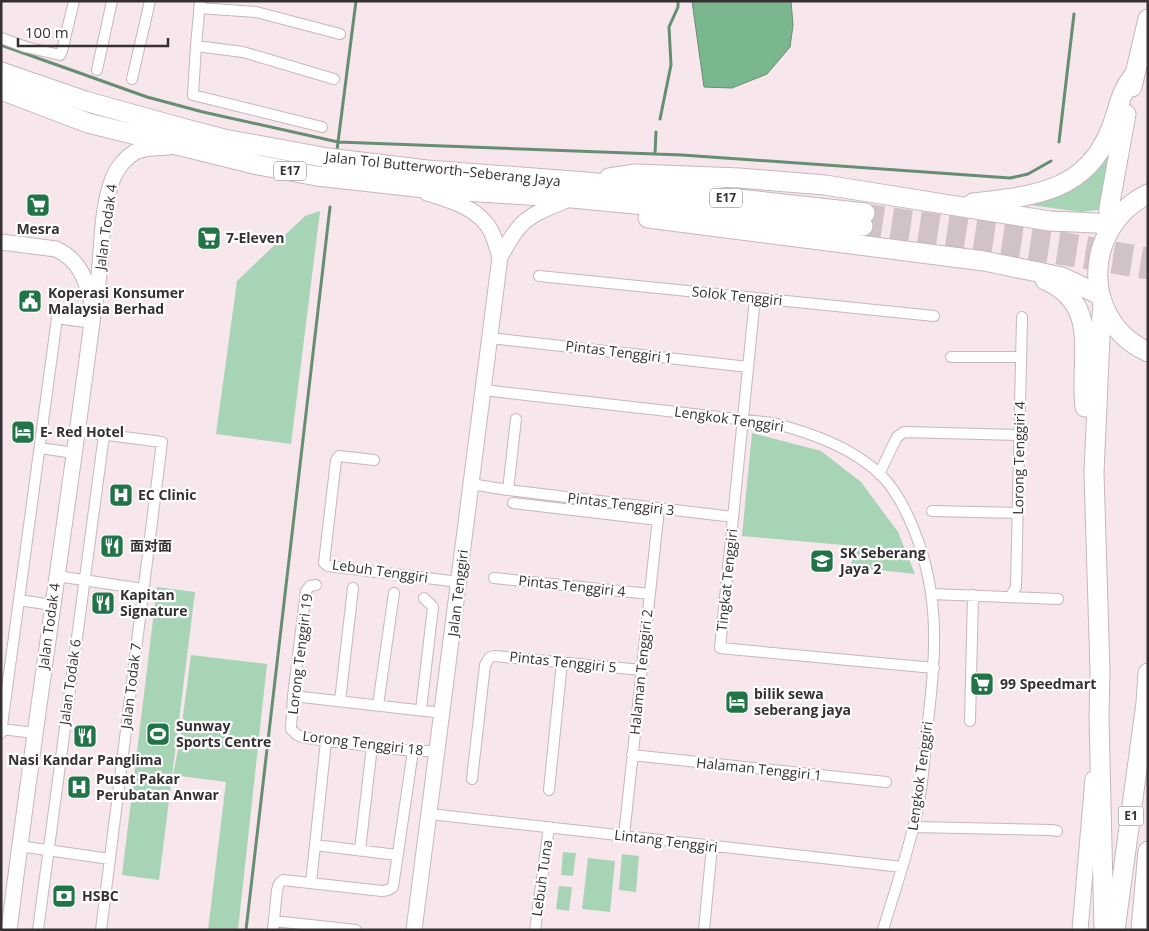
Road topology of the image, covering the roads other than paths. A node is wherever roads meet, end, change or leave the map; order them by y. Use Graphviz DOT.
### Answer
graph roads {
  1 [pos="74,1"];
  2 [pos="112,1"];
  3 [pos="150,1"];
  4 [pos="200,4"];
  5 [pos="1148,19"];
  6 [pos="340,34"];
  7 [pos="1,38"];
  8 [pos="196,46"];
  9 [pos="97,70"];
  10 [pos="1,72"];
  11 [pos="1134,75"];
  12 [pos="132,80"];
  13 [pos="334,80"];
  14 [pos="1,90"];
  15 [pos="322,127"];
  16 [pos="177,146"];
  17 [pos="400,185"];
  18 [pos="582,193"];
  19 [pos="1148,194"];
  20 [pos="951,206"];
  21 [pos="864,220"];
  22 [pos="1112,224"];
  23 [pos="1,242"];
  24 [pos="500,257"];
  25 [pos="1020,270"];
  26 [pos="539,276"];
  27 [pos="755,298"];
  28 [pos="1102,300"];
  29 [pos="94,307"];
  30 [pos="934,316"];
  31 [pos="1022,317"];
  32 [pos="92,323"];
  33 [pos="490,338"];
  34 [pos="1148,352"];
  35 [pos="951,357"];
  36 [pos="1021,357"];
  37 [pos="748,367"];
  38 [pos="483,390"];
  39 [pos="516,419"];
  40 [pos="743,419"];
  41 [pos="77,431"];
  42 [pos="1096,434"];
  43 [pos="104,435"];
  44 [pos="1019,435"];
  45 [pos="40,448"];
  46 [pos="74,453"];
  47 [pos="374,460"];
  48 [pos="880,474"];
  49 [pos="471,484"];
  50 [pos="508,490"];
  51 [pos="513,503"];
  52 [pos="659,509"];
  53 [pos="932,511"];
  54 [pos="1018,513"];
  55 [pos="733,517"];
  56 [pos="658,520"];
  57 [pos="56,576"];
  58 [pos="494,578"];
  59 [pos="85,580"];
  60 [pos="459,582"];
  61 [pos="316,585"];
  62 [pos="353,588"];
  63 [pos="144,589"];
  64 [pos="394,593"];
  65 [pos="650,594"];
  66 [pos="932,594"];
  67 [pos="973,595"];
  68 [pos="1010,597"];
  69 [pos="424,598"];
  70 [pos="1058,598"];
  71 [pos="19,600"];
  72 [pos="52,605"];
  73 [pos="562,662"];
  74 [pos="934,668"];
  75 [pos="642,670"];
  76 [pos="1148,673"];
  77 [pos="293,696"];
  78 [pos="340,701"];
  79 [pos="378,705"];
  80 [pos="421,710"];
  81 [pos="443,712"];
  82 [pos="1099,718"];
  83 [pos="970,720"];
  84 [pos="292,729"];
  85 [pos="2,731"];
  86 [pos="34,733"];
  87 [pos="326,741"];
  88 [pos="372,746"];
  89 [pos="413,751"];
  90 [pos="438,751"];
  91 [pos="632,755"];
  92 [pos="472,779"];
  93 [pos="886,782"];
  94 [pos="549,790"];
  95 [pos="430,814"];
  96 [pos="549,827"];
  97 [pos="914,827"];
  98 [pos="1057,831"];
  99 [pos="624,836"];
  100 [pos="315,845"];
  101 [pos="19,846"];
  102 [pos="712,846"];
  103 [pos="48,850"];
  104 [pos="360,850"];
  105 [pos="1148,852"];
  106 [pos="397,855"];
  107 [pos="110,859"];
  108 [pos="902,867"];
  109 [pos="311,883"];
  110 [pos="273,926"];
  111 [pos="9,930"];
  112 [pos="38,930"];
  113 [pos="101,930"];
  114 [pos="356,930"];
  115 [pos="414,930"];
  116 [pos="535,930"];
  117 [pos="704,930"];
  118 [pos="882,930"];
  119 [pos="1080,930"];
  120 [pos="1104,930"];
  121 [pos="1115,930"];
  122 [pos="1141,930"];
  1 -- 7 [label="street"];
  2 -- 9 [label="street"];
  3 -- 12 [label="street"];
  4 -- 6 [label="street"];
  4 -- 8 [label="street"];
  5 -- 11 [label="highway"];
  8 -- 13 [label="street"];
  8 -- 15 [label="street"];
  10 -- 18 [label="highway, Jalan Tol Butterworth–Seberang Jaya / E17"];
  11 -- 20 [label="highway"];
  11 -- 22 [label="highway"];
  14 -- 16 [label="highway, Jalan Tol Butterworth–Seberang Jaya / E17"];
  16 -- 17 [label="highway, Jalan Tol Butterworth–Seberang Jaya / E17"];
  16 -- 29 [label="street, Jalan Todak 4"];
  17 -- 18 [label="highway, Jalan Tol Butterworth–Seberang Jaya / E17"];
  17 -- 24 [label="street"];
  18 -- 20 [label="highway"];
  18 -- 21 [label="highway, Jalan Tol Butterworth–Seberang Jaya / E17"];
  18 -- 24 [label="street"];
  18 -- 25 [label="highway"];
  19 -- 22 [label="highway"];
  20 -- 22 [label="highway"];
  22 -- 28 [label="highway"];
  23 -- 29 [label="street"];
  24 -- 33 [label="street, Jalan Tenggiri"];
  25 -- 28 [label="highway"];
  25 -- 42 [label="highway"];
  26 -- 27 [label="street, Solok Tenggiri"];
  27 -- 30 [label="street, Solok Tenggiri"];
  27 -- 37 [label="street, Tingkat Tenggiri"];
  28 -- 34 [label="highway"];
  28 -- 42 [label="highway"];
  29 -- 32 [label="street, Jalan Todak 4"];
  31 -- 36 [label="street, Lorong Tenggiri 4"];
  32 -- 41 [label="street, Jalan Todak 4"];
  32 -- 45 [label="street"];
  33 -- 37 [label="street, Pintas Tenggiri 1"];
  33 -- 38 [label="street, Jalan Tenggiri"];
  35 -- 36 [label="street"];
  36 -- 44 [label="street, Lorong Tenggiri 4"];
  37 -- 40 [label="street, Tingkat Tenggiri"];
  38 -- 40 [label="street, Lengkok Tenggiri"];
  38 -- 49 [label="street, Jalan Tenggiri"];
  39 -- 50 [label="street"];
  40 -- 48 [label="street, Lengkok Tenggiri"];
  40 -- 55 [label="street, Tingkat Tenggiri"];
  41 -- 43 [label="street"];
  41 -- 46 [label="street, Jalan Todak 4"];
  42 -- 82 [label="highway"];
  43 -- 59 [label="street, Jalan Todak 6"];
  43 -- 63 [label="street, Jalan Todak 7"];
  44 -- 48 [label="street"];
  44 -- 54 [label="street, Lorong Tenggiri 4"];
  45 -- 46 [label="street"];
  45 -- 71 [label="street"];
  46 -- 57 [label="street, Jalan Todak 4"];
  47 -- 60 [label="street, Lebuh Tenggiri"];
  48 -- 66 [label="street, Lengkok Tenggiri"];
  49 -- 50 [label="street, Pintas Tenggiri 3"];
  49 -- 60 [label="street, Jalan Tenggiri"];
  50 -- 52 [label="street, Pintas Tenggiri 3"];
  51 -- 56 [label="street, Pintas Tenggiri 3"];
  52 -- 55 [label="street, Pintas Tenggiri 3"];
  52 -- 56 [label="street, Halaman Tenggiri 2"];
  53 -- 54 [label="street"];
  54 -- 68 [label="street, Lorong Tenggiri 4"];
  55 -- 74 [label="street, Tingkat Tenggiri"];
  56 -- 65 [label="street, Halaman Tenggiri 2"];
  57 -- 59 [label="street"];
  57 -- 72 [label="street, Jalan Todak 4"];
  58 -- 65 [label="street, Pintas Tenggiri 4"];
  59 -- 63 [label="street"];
  59 -- 103 [label="street, Jalan Todak 6"];
  60 -- 81 [label="street, Jalan Tenggiri"];
  61 -- 77 [label="street, Lorong Tenggiri 19"];
  62 -- 78 [label="street"];
  63 -- 107 [label="street, Jalan Todak 7"];
  64 -- 79 [label="street"];
  65 -- 75 [label="street, Halaman Tenggiri 2"];
  66 -- 67 [label="street"];
  66 -- 74 [label="street, Lengkok Tenggiri"];
  67 -- 68 [label="street"];
  67 -- 83 [label="street"];
  68 -- 70 [label="street"];
  69 -- 80 [label="street"];
  71 -- 72 [label="street"];
  71 -- 85 [label="street"];
  72 -- 86 [label="street, Jalan Todak 4"];
  73 -- 75 [label="street, Pintas Tenggiri 5"];
  73 -- 92 [label="street, Pintas Tenggiri 5"];
  73 -- 94 [label="street"];
  74 -- 97 [label="street, Lengkok Tenggiri"];
  75 -- 91 [label="street, Halaman Tenggiri 2"];
  76 -- 121 [label="highway, E1"];
  77 -- 78 [label="street"];
  77 -- 84 [label="street, Lorong Tenggiri 19"];
  78 -- 79 [label="street"];
  79 -- 80 [label="street"];
  80 -- 81 [label="street"];
  81 -- 90 [label="street, Jalan Tenggiri"];
  82 -- 119 [label="street"];
  82 -- 120 [label="highway"];
  84 -- 87 [label="street, Lorong Tenggiri 18"];
  85 -- 86 [label="street"];
  86 -- 101 [label="street, Jalan Todak 4"];
  87 -- 88 [label="street, Lorong Tenggiri 18"];
  87 -- 100 [label="street"];
  88 -- 89 [label="street, Lorong Tenggiri 18"];
  88 -- 104 [label="street"];
  89 -- 90 [label="street, Lorong Tenggiri 18"];
  89 -- 106 [label="street"];
  90 -- 95 [label="street, Jalan Tenggiri"];
  91 -- 93 [label="street, Halaman Tenggiri 1"];
  91 -- 99 [label="street, Halaman Tenggiri 2"];
  95 -- 96 [label="street, Lintang Tenggiri"];
  95 -- 115 [label="street, Jalan Tenggiri"];
  96 -- 99 [label="street, Lintang Tenggiri"];
  96 -- 116 [label="street, Lebuh Tuna"];
  97 -- 98 [label="street"];
  97 -- 108 [label="street, Lengkok Tenggiri"];
  99 -- 102 [label="street, Lintang Tenggiri"];
  100 -- 104 [label="street"];
  100 -- 109 [label="street"];
  101 -- 103 [label="street"];
  101 -- 111 [label="street, Jalan Todak 4"];
  102 -- 108 [label="street, Lintang Tenggiri"];
  102 -- 117 [label="street"];
  103 -- 107 [label="street"];
  103 -- 112 [label="street, Jalan Todak 6"];
  104 -- 106 [label="street"];
  105 -- 122 [label="highway"];
  106 -- 109 [label="street"];
  107 -- 113 [label="street, Jalan Todak 7"];
  108 -- 118 [label="street, Lengkok Tenggiri"];
  109 -- 110 [label="street"];
  110 -- 114 [label="street"];
}
